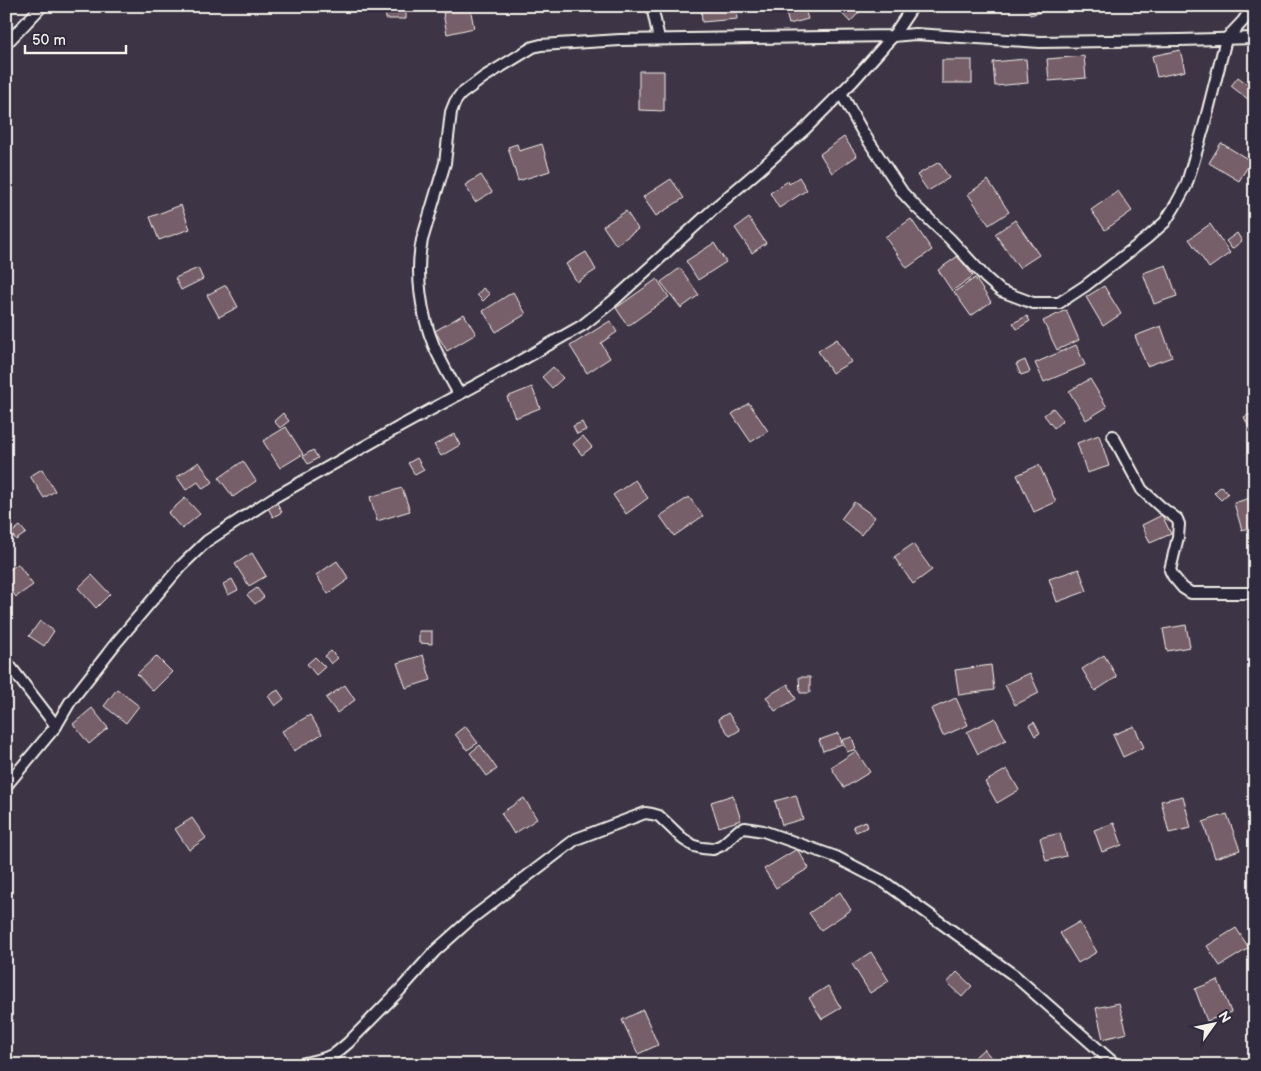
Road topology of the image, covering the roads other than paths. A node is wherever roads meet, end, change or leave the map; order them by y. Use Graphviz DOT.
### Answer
graph roads {
  1 [pos="42,6"];
  2 [pos="652,6"];
  3 [pos="913,6"];
  4 [pos="1249,6"];
  5 [pos="893,36"];
  6 [pos="1255,38"];
  7 [pos="659,39"];
  8 [pos="1226,39"];
  9 [pos="6,44"];
  10 [pos="841,93"];
  11 [pos="459,394"];
  12 [pos="1113,436"];
  13 [pos="1255,593"];
  14 [pos="6,661"];
  15 [pos="56,726"];
  16 [pos="6,786"];
  17 [pos="298,1065"];
  18 [pos="1116,1065"];
  1 -- 9 [label="street"];
  2 -- 7 [label="street"];
  3 -- 5 [label="street"];
  4 -- 8 [label="street"];
  5 -- 7 [label="street"];
  5 -- 8 [label="street"];
  5 -- 10 [label="street"];
  6 -- 8 [label="street"];
  7 -- 11 [label="street"];
  8 -- 10 [label="street"];
  10 -- 11 [label="street"];
  11 -- 15 [label="street"];
  12 -- 13 [label="street"];
  14 -- 15 [label="street"];
  15 -- 16 [label="street"];
  17 -- 18 [label="street"];
}
